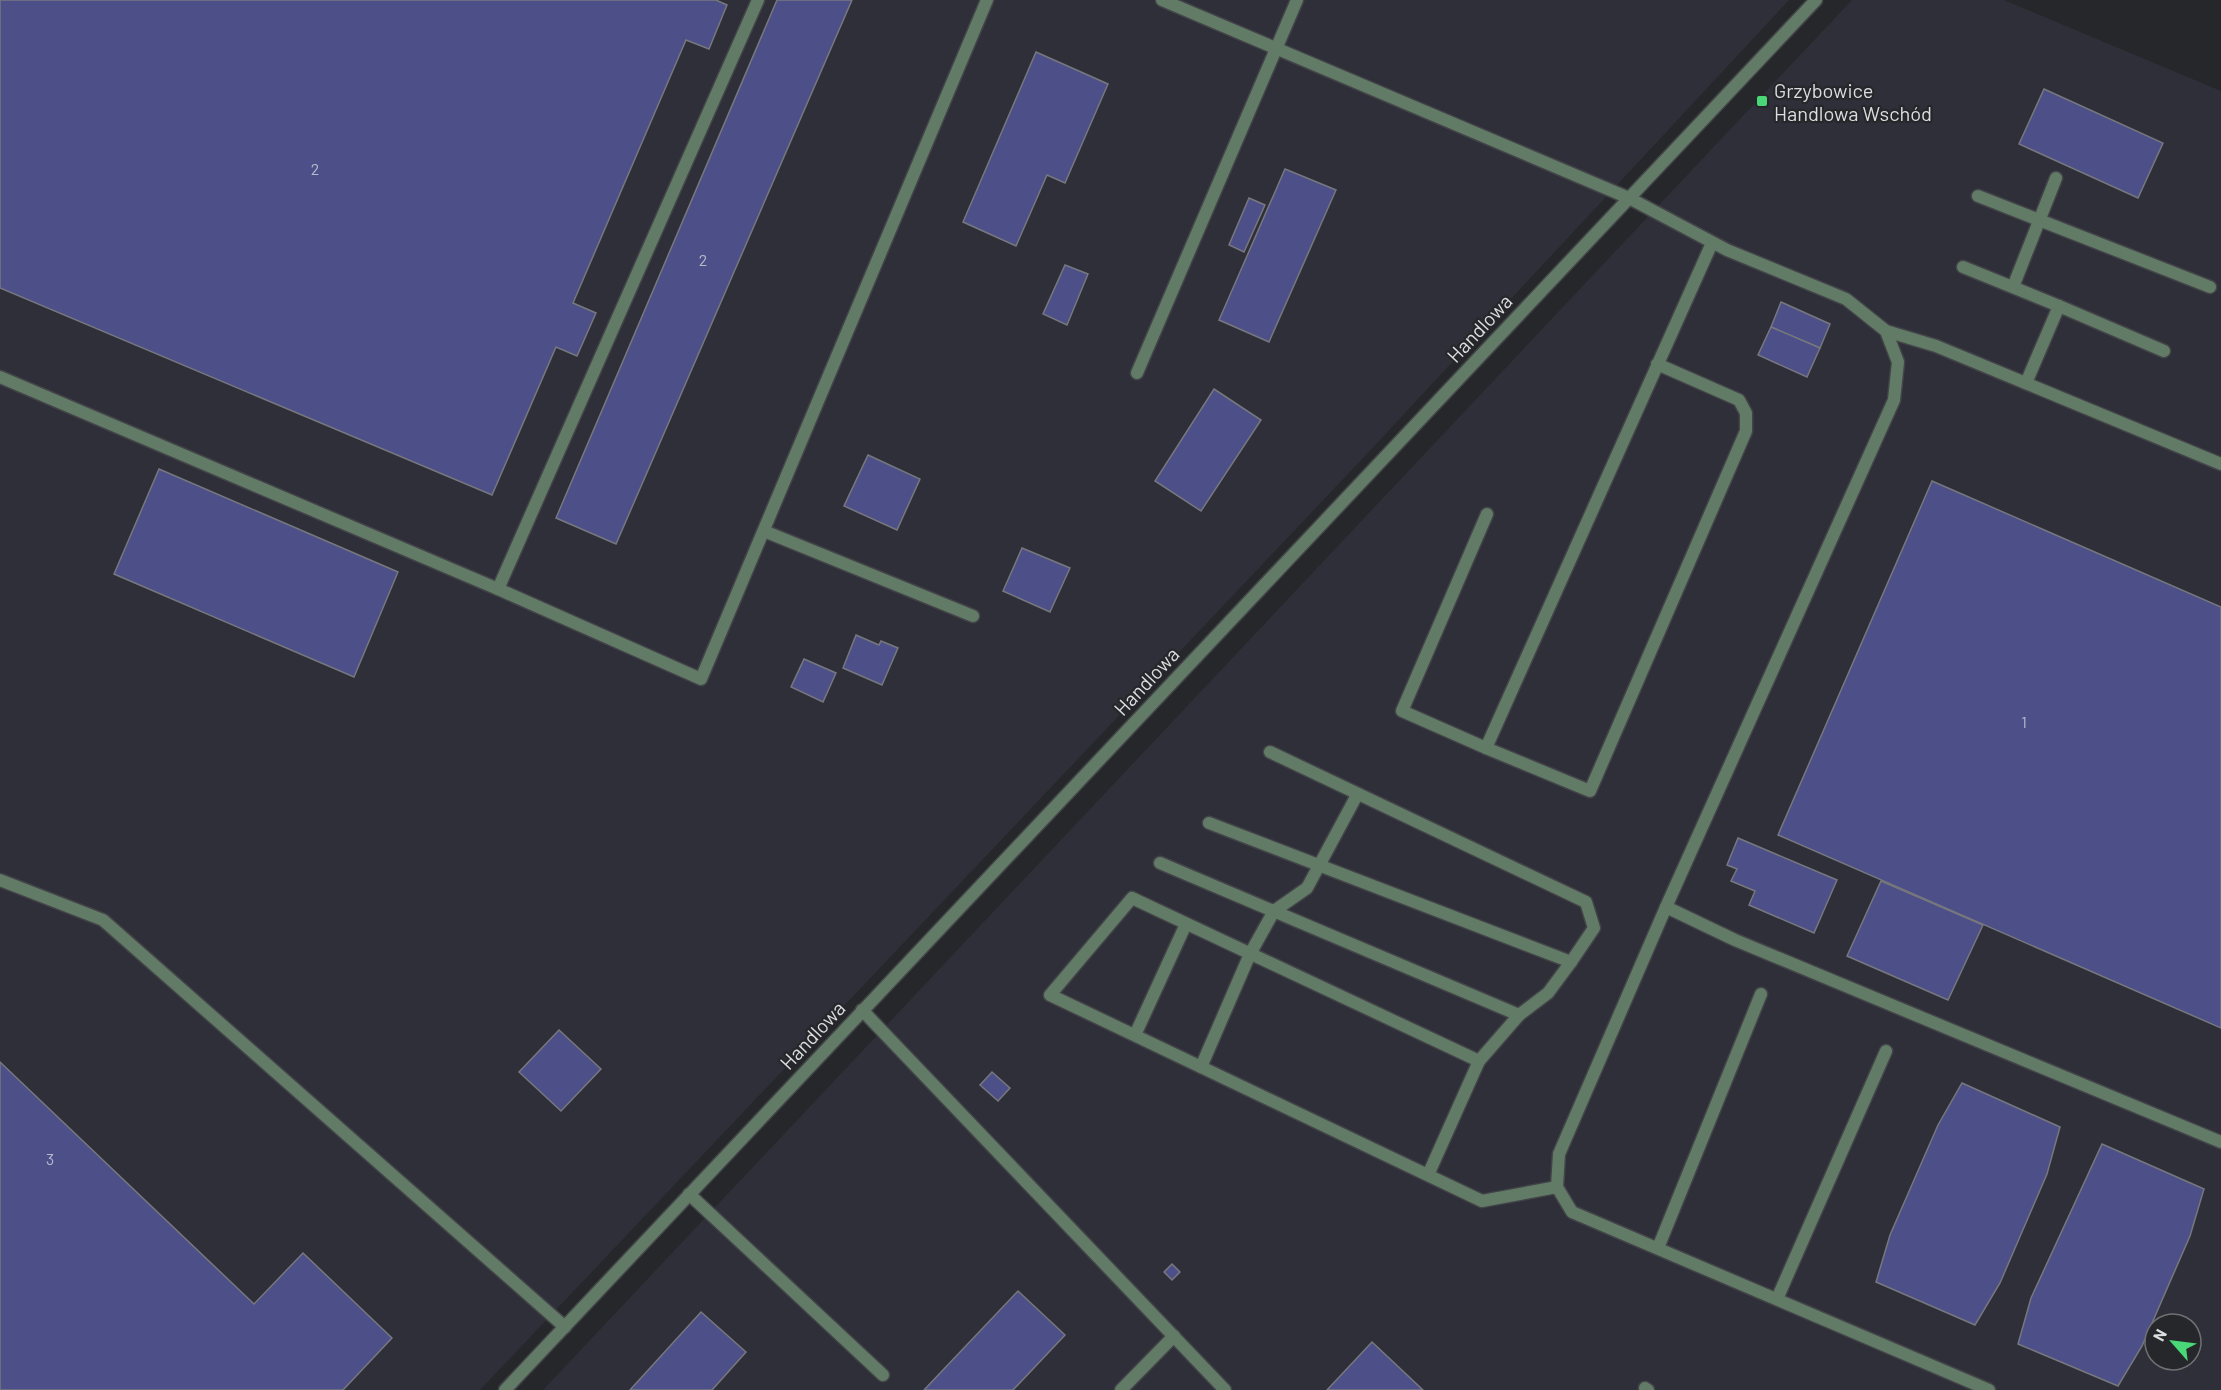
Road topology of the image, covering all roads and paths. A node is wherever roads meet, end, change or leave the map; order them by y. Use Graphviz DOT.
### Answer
graph roads {
  1 [pos="758,0"];
  2 [pos="987,0"];
  3 [pos="1162,0"];
  4 [pos="1297,0"];
  5 [pos="1816,0"];
  6 [pos="1277,49"];
  7 [pos="2056,178"];
  8 [pos="1978,196"];
  9 [pos="1629,198"];
  10 [pos="2040,219"];
  11 [pos="1712,243"];
  12 [pos="1962,267"];
  13 [pos="2210,287"];
  14 [pos="2013,288"];
  15 [pos="2059,306"];
  16 [pos="1886,331"];
  17 [pos="2164,351"];
  18 [pos="1657,364"];
  19 [pos="1137,373"];
  20 [pos="0,377"];
  21 [pos="2026,383"];
  22 [pos="2221,464"];
  23 [pos="1487,514"];
  24 [pos="764,531"];
  25 [pos="498,589"];
  26 [pos="973,616"];
  27 [pos="1486,748"];
  28 [pos="1270,752"];
  29 [pos="1357,795"];
  30 [pos="1209,823"];
  31 [pos="1160,863"];
  32 [pos="1320,866"];
  33 [pos="0,880"];
  34 [pos="1666,907"];
  35 [pos="1274,911"];
  36 [pos="1186,924"];
  37 [pos="1250,954"];
  38 [pos="1571,962"];
  39 [pos="1761,994"];
  40 [pos="862,1010"];
  41 [pos="1519,1015"];
  42 [pos="1135,1035"];
  43 [pos="1886,1051"];
  44 [pos="1479,1060"];
  45 [pos="1201,1067"];
  46 [pos="2221,1142"];
  47 [pos="1428,1175"];
  48 [pos="1557,1187"];
  49 [pos="689,1194"];
  50 [pos="1658,1248"];
  51 [pos="1777,1299"];
  52 [pos="565,1327"];
  53 [pos="1174,1336"];
  54 [pos="883,1375"];
  55 [pos="506,1390"];
  56 [pos="1121,1390"];
  57 [pos="1225,1390"];
  58 [pos="1989,1390"];
  1 -- 25 [label="street"];
  2 -- 24 [label="street"];
  3 -- 6 [label="street"];
  4 -- 6 [label="street"];
  5 -- 9 [label="street, Handlowa"];
  6 -- 9 [label="street"];
  6 -- 19 [label="street"];
  7 -- 10 [label="street"];
  8 -- 10 [label="street"];
  9 -- 11 [label="street"];
  9 -- 40 [label="street, Handlowa"];
  10 -- 13 [label="street"];
  10 -- 14 [label="street"];
  11 -- 16 [label="street"];
  11 -- 18 [label="street"];
  12 -- 14 [label="street"];
  14 -- 15 [label="street"];
  15 -- 17 [label="street"];
  15 -- 21 [label="street"];
  16 -- 21 [label="street"];
  16 -- 34 [label="street"];
  18 -- 27 [label="street"];
  18 -- 27 [label="street"];
  20 -- 25 [label="street"];
  21 -- 22 [label="street"];
  23 -- 27 [label="street"];
  24 -- 25 [label="street"];
  24 -- 26 [label="street"];
  28 -- 29 [label="street"];
  29 -- 32 [label="street"];
  29 -- 38 [label="street"];
  30 -- 32 [label="street"];
  31 -- 35 [label="street"];
  32 -- 35 [label="street"];
  32 -- 38 [label="street"];
  33 -- 52 [label="street"];
  34 -- 46 [label="street"];
  34 -- 48 [label="street"];
  35 -- 37 [label="street"];
  35 -- 41 [label="street"];
  36 -- 37 [label="street"];
  36 -- 42 [label="street"];
  36 -- 42 [label="street"];
  37 -- 44 [label="street"];
  37 -- 45 [label="street"];
  38 -- 41 [label="street"];
  39 -- 50 [label="street"];
  40 -- 49 [label="street, Handlowa"];
  40 -- 53 [label="street"];
  41 -- 44 [label="street"];
  42 -- 45 [label="street"];
  43 -- 51 [label="street"];
  44 -- 47 [label="street"];
  45 -- 47 [label="street"];
  47 -- 48 [label="street"];
  48 -- 50 [label="street"];
  49 -- 52 [label="street, Handlowa"];
  49 -- 54 [label="street"];
  50 -- 51 [label="street"];
  51 -- 58 [label="street"];
  52 -- 55 [label="street, Handlowa"];
  53 -- 56 [label="street"];
  53 -- 57 [label="street"];
}
